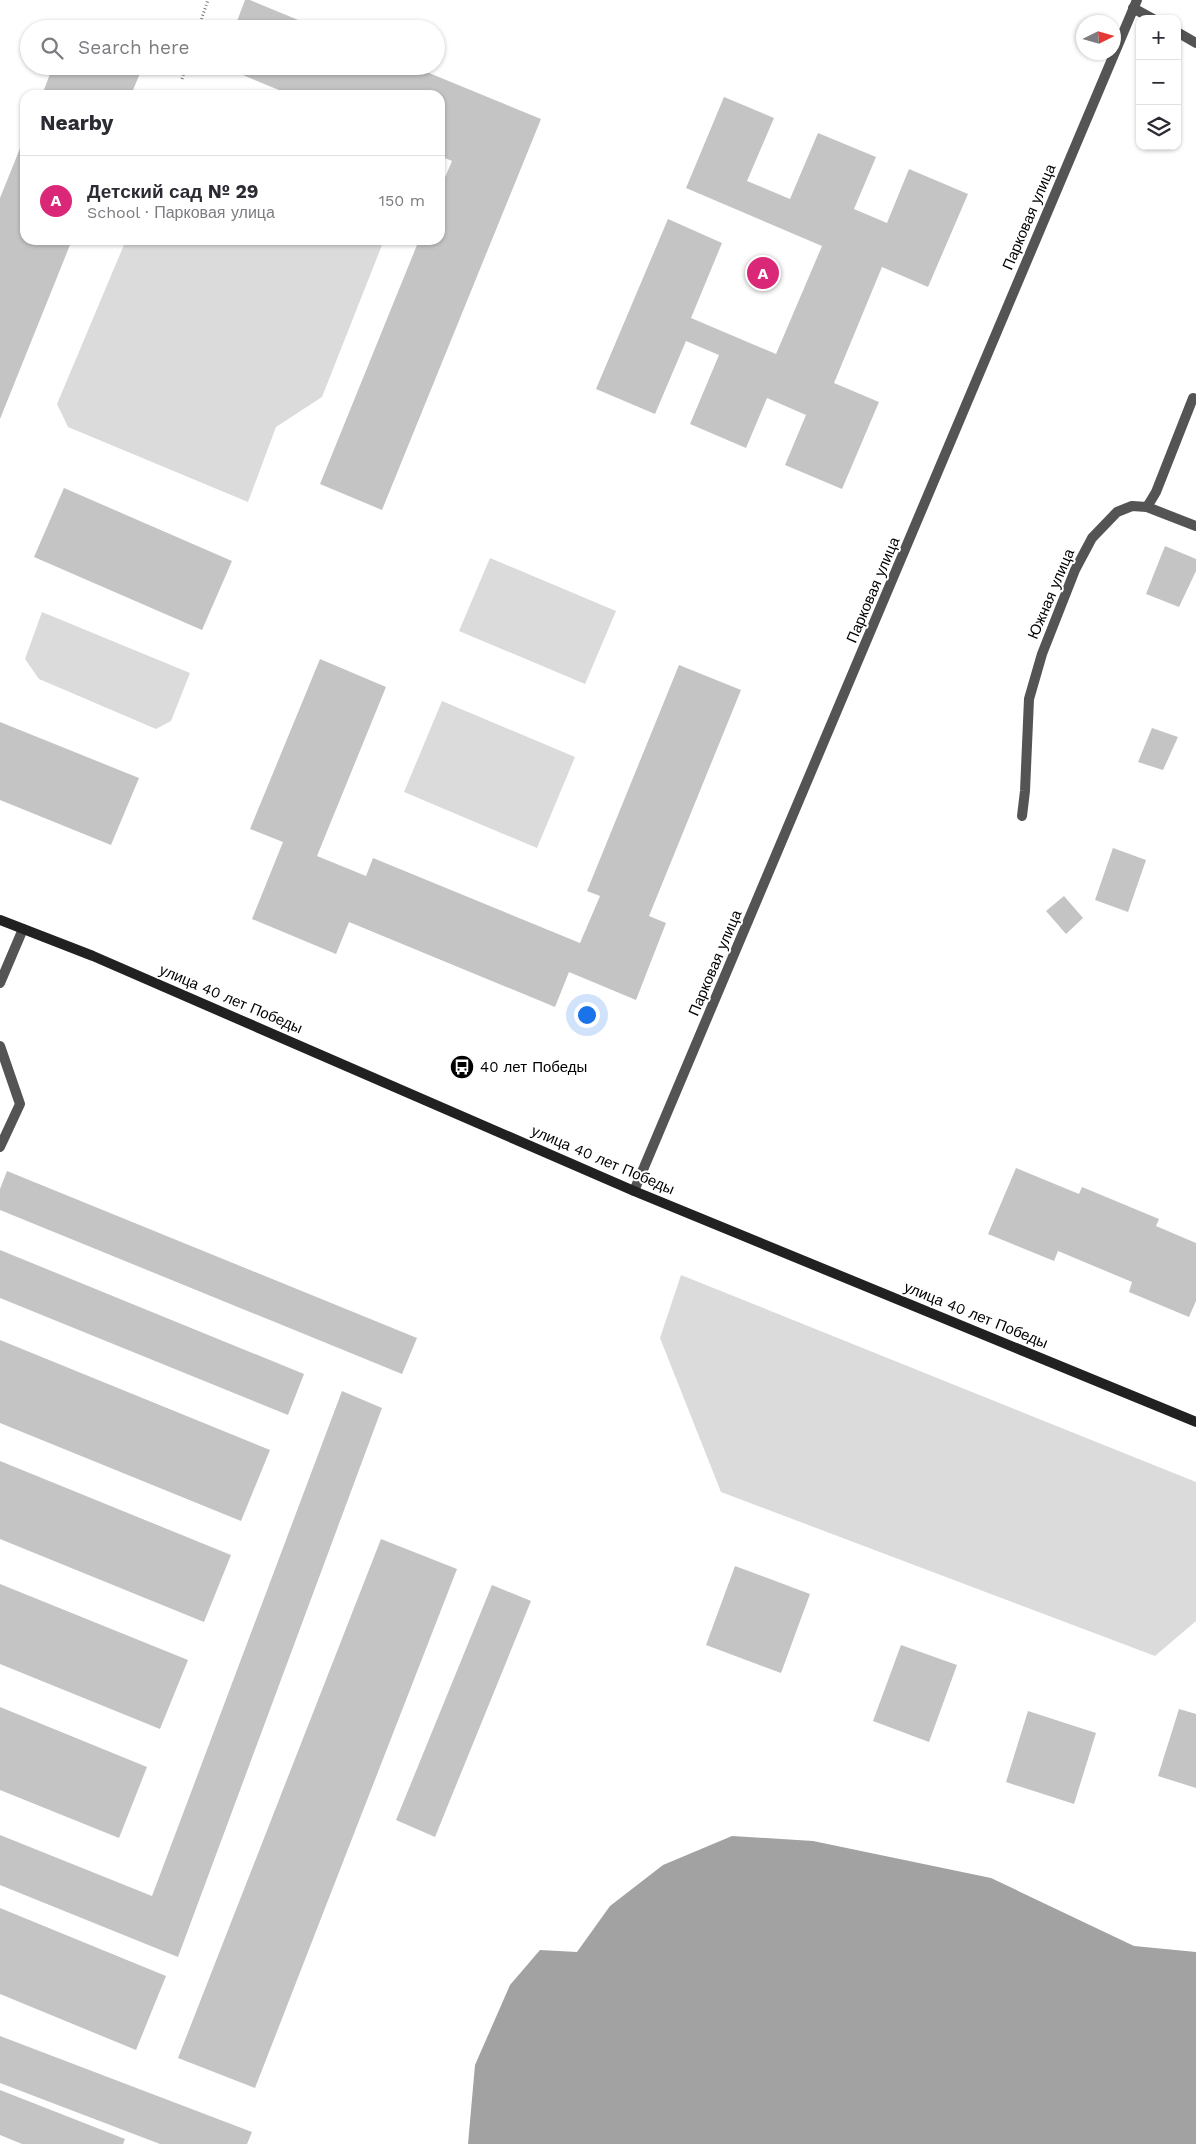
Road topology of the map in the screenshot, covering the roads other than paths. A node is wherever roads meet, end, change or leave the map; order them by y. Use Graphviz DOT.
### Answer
graph roads {
  1 [pos="1135,4"];
  2 [pos="1148,15"];
  3 [pos="1181,34"];
  4 [pos="1196,43"];
  5 [pos="1193,398"];
  6 [pos="1147,507"];
  7 [pos="1196,526"];
  8 [pos="1022,816"];
  9 [pos="0,920"];
  10 [pos="23,929"];
  11 [pos="0,983"];
  12 [pos="0,1046"];
  13 [pos="0,1147"];
  14 [pos="634,1191"];
  15 [pos="1196,1422"];
  1 -- 2 [label="street"];
  1 -- 14 [label="street, Парковая улица"];
  3 -- 4 [label="street"];
  5 -- 6 [label="street"];
  6 -- 7 [label="street"];
  6 -- 8 [label="street, Южная улица"];
  9 -- 10 [label="main road, улица 40 лет Победы"];
  10 -- 11 [label="street"];
  10 -- 14 [label="main road, улица 40 лет Победы"];
  12 -- 13 [label="street"];
  14 -- 15 [label="main road, улица 40 лет Победы"];
}
